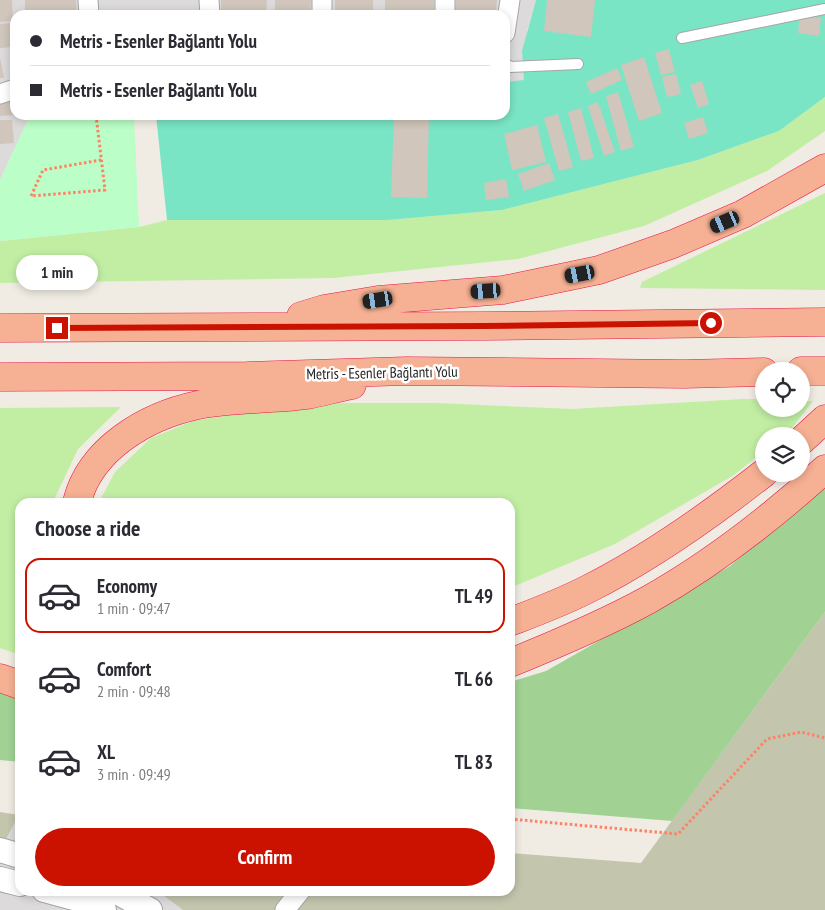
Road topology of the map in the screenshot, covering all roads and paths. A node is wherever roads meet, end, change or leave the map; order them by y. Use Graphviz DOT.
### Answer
graph roads {
  1 [pos="825,9"];
  2 [pos="682,38"];
  3 [pos="578,64"];
  4 [pos="510,67"];
  5 [pos="97,120"];
  6 [pos="101,160"];
  7 [pos="825,168"];
  8 [pos="825,322"];
  9 [pos="264,326"];
  10 [pos="0,328"];
  11 [pos="407,371"];
  12 [pos="810,371"];
  13 [pos="825,371"];
  14 [pos="755,372"];
  15 [pos="0,377"];
  16 [pos="824,470"];
  17 [pos="755,480"];
  18 [pos="78,498"];
  19 [pos="515,620"];
  20 [pos="515,661"];
  21 [pos="0,678"];
  22 [pos="15,683"];
  23 [pos="825,738"];
  24 [pos="515,819"];
  25 [pos="0,850"];
  26 [pos="15,854"];
  27 [pos="0,879"];
  28 [pos="15,883"];
  29 [pos="66,896"];
  30 [pos="124,896"];
  31 [pos="296,896"];
  32 [pos="104,910"];
  33 [pos="150,910"];
  34 [pos="286,910"];
  1 -- 2 [label="lane"];
  3 -- 4 [label="lane"];
  5 -- 6 [label="path"];
  6 -- 6 [label="path"];
  7 -- 9 [label="highway"];
  8 -- 9 [label="highway"];
  9 -- 10 [label="highway"];
  11 -- 14 [label="highway, Metris - Esenler Bağlantı Yolu"];
  11 -- 15 [label="highway, Metris - Esenler Bağlantı Yolu"];
  11 -- 18 [label="highway"];
  12 -- 13 [label="highway"];
  16 -- 20 [label="highway"];
  17 -- 19 [label="highway"];
  21 -- 22 [label="highway"];
  23 -- 24 [label="path"];
  25 -- 26 [label="street"];
  27 -- 28 [label="street"];
  29 -- 32 [label="street"];
  30 -- 33 [label="street"];
  31 -- 34 [label="street"];
}
